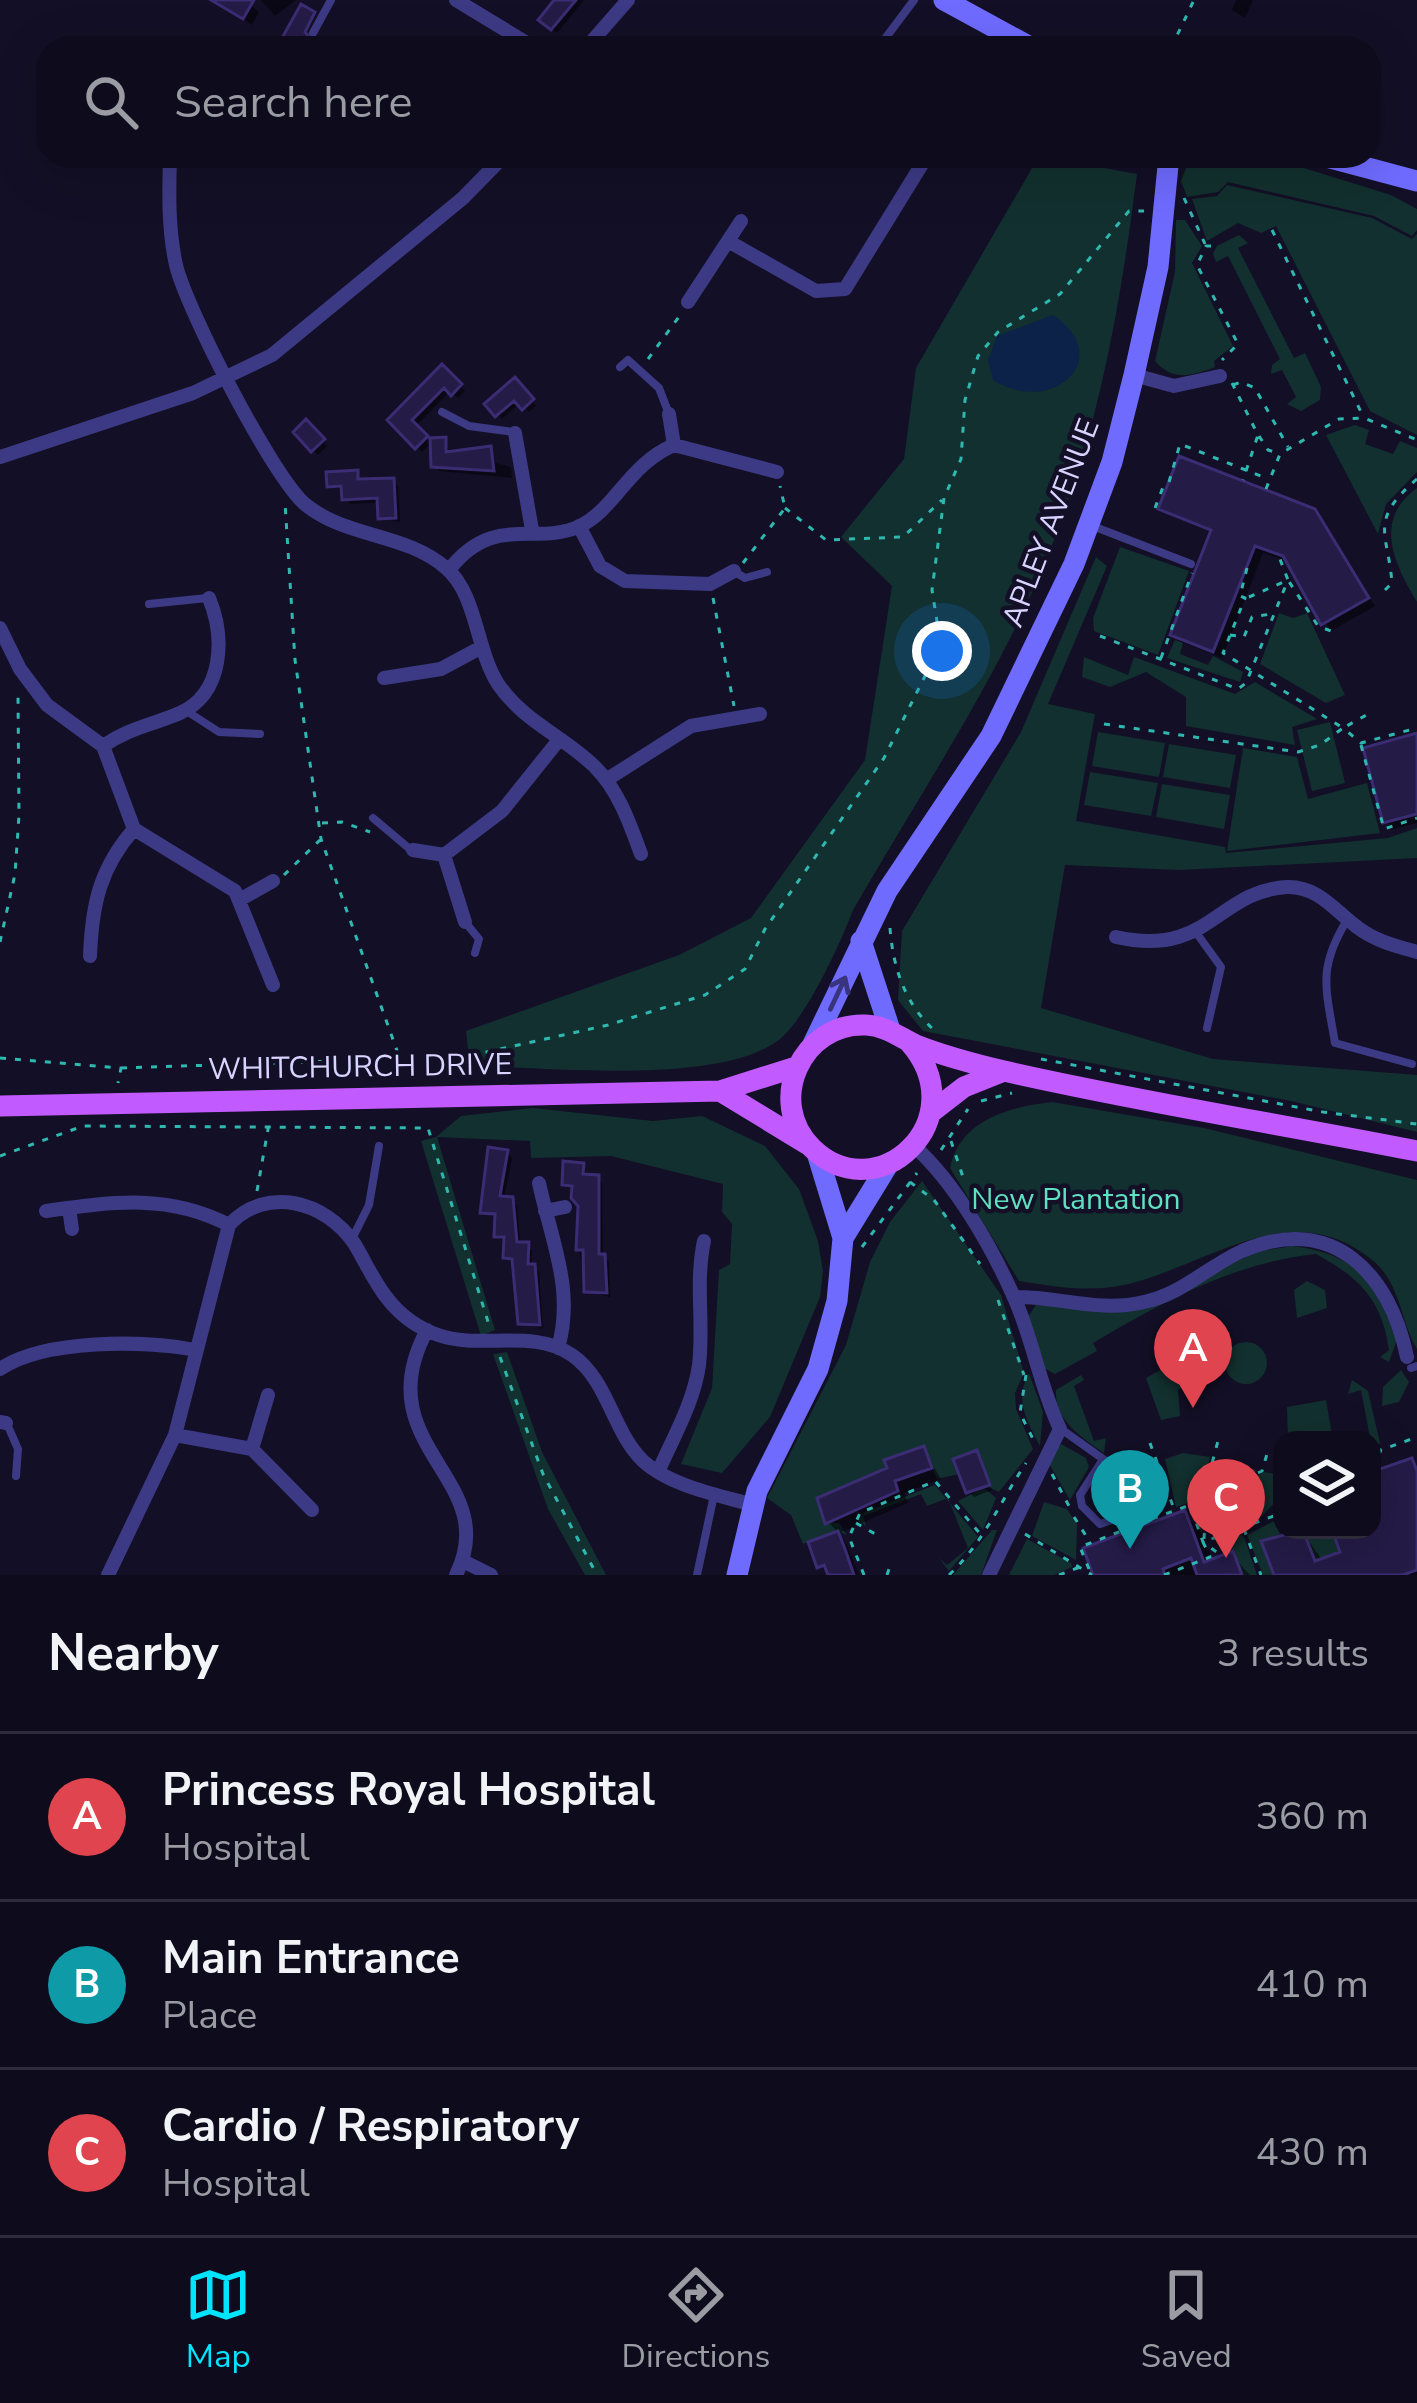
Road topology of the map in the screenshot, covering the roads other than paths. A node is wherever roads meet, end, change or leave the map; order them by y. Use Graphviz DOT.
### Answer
graph roads {
  1 [pos="331,0"];
  2 [pos="456,0"];
  3 [pos="628,0"];
  4 [pos="914,0"];
  5 [pos="944,0"];
  6 [pos="314,33"];
  7 [pos="515,36"];
  8 [pos="596,36"];
  9 [pos="887,36"];
  10 [pos="993,36"];
  11 [pos="170,168"];
  12 [pos="492,168"];
  13 [pos="920,168"];
  14 [pos="1168,168"];
  15 [pos="1368,168"];
  16 [pos="1417,181"];
  17 [pos="741,221"];
  18 [pos="728,241"];
  19 [pos="688,302"];
  20 [pos="620,367"];
  21 [pos="1134,375"];
  22 [pos="230,378"];
  23 [pos="1227,380"];
  24 [pos="442,412"];
  25 [pos="669,414"];
  26 [pos="515,433"];
  27 [pos="674,445"];
  28 [pos="0,457"];
  29 [pos="778,472"];
  30 [pos="1089,524"];
  31 [pos="579,526"];
  32 [pos="532,530"];
  33 [pos="1191,564"];
  34 [pos="449,570"];
  35 [pos="734,571"];
  36 [pos="767,572"];
  37 [pos="209,598"];
  38 [pos="149,604"];
  39 [pos="0,628"];
  40 [pos="480,648"];
  41 [pos="11,662"];
  42 [pos="384,678"];
  43 [pos="185,710"];
  44 [pos="760,714"];
  45 [pos="260,734"];
  46 [pos="558,741"];
  47 [pos="103,746"];
  48 [pos="606,780"];
  49 [pos="373,818"];
  50 [pos="134,829"];
  51 [pos="412,850"];
  52 [pos="641,854"];
  53 [pos="444,855"];
  54 [pos="273,881"];
  55 [pos="241,899"];
  56 [pos="1348,919"];
  57 [pos="465,922"];
  58 [pos="1195,931"];
  59 [pos="1116,938"];
  60 [pos="861,940"];
  61 [pos="1417,952"];
  62 [pos="475,953"];
  63 [pos="89,956"];
  64 [pos="273,986"];
  65 [pos="1207,1028"];
  66 [pos="890,1030"];
  67 [pos="910,1042"];
  68 [pos="813,1044"];
  69 [pos="1412,1064"];
  70 [pos="796,1067"];
  71 [pos="1005,1071"];
  72 [pos="720,1091"];
  73 [pos="0,1106"];
  74 [pos="933,1111"];
  75 [pos="379,1146"];
  76 [pos="914,1146"];
  77 [pos="812,1148"];
  78 [pos="1417,1151"];
  79 [pos="889,1163"];
  80 [pos="539,1183"];
  81 [pos="566,1207"];
  82 [pos="69,1208"];
  83 [pos="46,1211"];
  84 [pos="545,1211"];
  85 [pos="229,1225"];
  86 [pos="72,1229"];
  87 [pos="843,1238"];
  88 [pos="352,1240"];
  89 [pos="704,1241"];
  90 [pos="1015,1297"];
  91 [pos="427,1330"];
  92 [pos="558,1348"];
  93 [pos="195,1350"];
  94 [pos="1412,1364"];
  95 [pos="0,1369"];
  96 [pos="268,1395"];
  97 [pos="3,1423"];
  98 [pos="1060,1429"];
  99 [pos="175,1435"];
  100 [pos="252,1449"];
  101 [pos="1102,1461"];
  102 [pos="658,1472"];
  103 [pos="16,1476"];
  104 [pos="714,1494"];
  105 [pos="753,1505"];
  106 [pos="312,1510"];
  107 [pos="460,1568"];
  108 [pos="108,1575"];
  109 [pos="491,1575"];
  110 [pos="697,1575"];
  111 [pos="736,1575"];
  112 [pos="989,1575"];
  1 -- 6 [label="lane"];
  2 -- 7 [label="street"];
  3 -- 8 [label="street"];
  4 -- 9 [label="lane"];
  5 -- 10 [label="street"];
  11 -- 22 [label="street"];
  12 -- 22 [label="street"];
  13 -- 18 [label="street"];
  14 -- 21 [label="street, APLEY AVENUE"];
  15 -- 16 [label="street"];
  17 -- 18 [label="street"];
  18 -- 19 [label="street"];
  20 -- 25 [label="lane"];
  21 -- 23 [label="street"];
  21 -- 30 [label="street, APLEY AVENUE"];
  22 -- 28 [label="street"];
  22 -- 34 [label="street"];
  24 -- 26 [label="lane"];
  25 -- 27 [label="street"];
  26 -- 32 [label="street"];
  27 -- 29 [label="street"];
  27 -- 31 [label="street"];
  30 -- 33 [label="lane"];
  30 -- 60 [label="street, APLEY AVENUE"];
  31 -- 32 [label="street"];
  31 -- 35 [label="street"];
  32 -- 34 [label="street"];
  34 -- 40 [label="street"];
  35 -- 36 [label="lane"];
  37 -- 38 [label="lane"];
  37 -- 43 [label="street"];
  39 -- 41 [label="street"];
  40 -- 42 [label="street"];
  40 -- 46 [label="street"];
  41 -- 47 [label="street"];
  43 -- 45 [label="lane"];
  43 -- 47 [label="street"];
  44 -- 48 [label="street"];
  46 -- 48 [label="street"];
  46 -- 53 [label="street"];
  47 -- 50 [label="street"];
  48 -- 52 [label="street"];
  49 -- 51 [label="lane"];
  50 -- 55 [label="street"];
  50 -- 63 [label="street"];
  51 -- 53 [label="street"];
  53 -- 57 [label="street"];
  54 -- 55 [label="street"];
  55 -- 64 [label="street"];
  56 -- 58 [label="street"];
  56 -- 61 [label="street"];
  56 -- 69 [label="lane"];
  57 -- 62 [label="lane"];
  58 -- 59 [label="street"];
  58 -- 65 [label="lane"];
  60 -- 66 [label="street"];
  68 -- 60 [label="street, APLEY AVENUE, one-way"];
  66 -- 67 [label="main road"];
  66 -- 68 [label="main road"];
  67 -- 71 [label="main road"];
  67 -- 74 [label="main road"];
  68 -- 70 [label="main road"];
  70 -- 72 [label="main road, WHITCHURCH DRIVE"];
  70 -- 77 [label="main road"];
  71 -- 74 [label="main road"];
  71 -- 78 [label="main road"];
  72 -- 73 [label="main road, WHITCHURCH DRIVE"];
  72 -- 77 [label="main road"];
  74 -- 76 [label="main road"];
  75 -- 88 [label="lane"];
  76 -- 79 [label="main road"];
  76 -- 90 [label="street"];
  77 -- 79 [label="main road"];
  77 -- 87 [label="street"];
  79 -- 87 [label="street"];
  80 -- 84 [label="street"];
  81 -- 84 [label="street"];
  82 -- 83 [label="street"];
  82 -- 85 [label="street"];
  82 -- 86 [label="street"];
  84 -- 92 [label="street"];
  85 -- 88 [label="street"];
  85 -- 93 [label="street"];
  87 -- 105 [label="street"];
  88 -- 91 [label="street"];
  89 -- 102 [label="street"];
  90 -- 94 [label="street"];
  90 -- 98 [label="street"];
  91 -- 92 [label="street"];
  91 -- 107 [label="street"];
  92 -- 102 [label="street"];
  93 -- 95 [label="street"];
  93 -- 99 [label="street"];
  96 -- 100 [label="street"];
  97 -- 103 [label="lane"];
  98 -- 101 [label="lane"];
  98 -- 112 [label="street"];
  99 -- 100 [label="street"];
  99 -- 108 [label="street"];
  100 -- 106 [label="street"];
  101 -- 101 [label="lane"];
  102 -- 104 [label="street"];
  104 -- 105 [label="street"];
  104 -- 110 [label="lane"];
  105 -- 111 [label="street"];
  107 -- 109 [label="street"];
}
